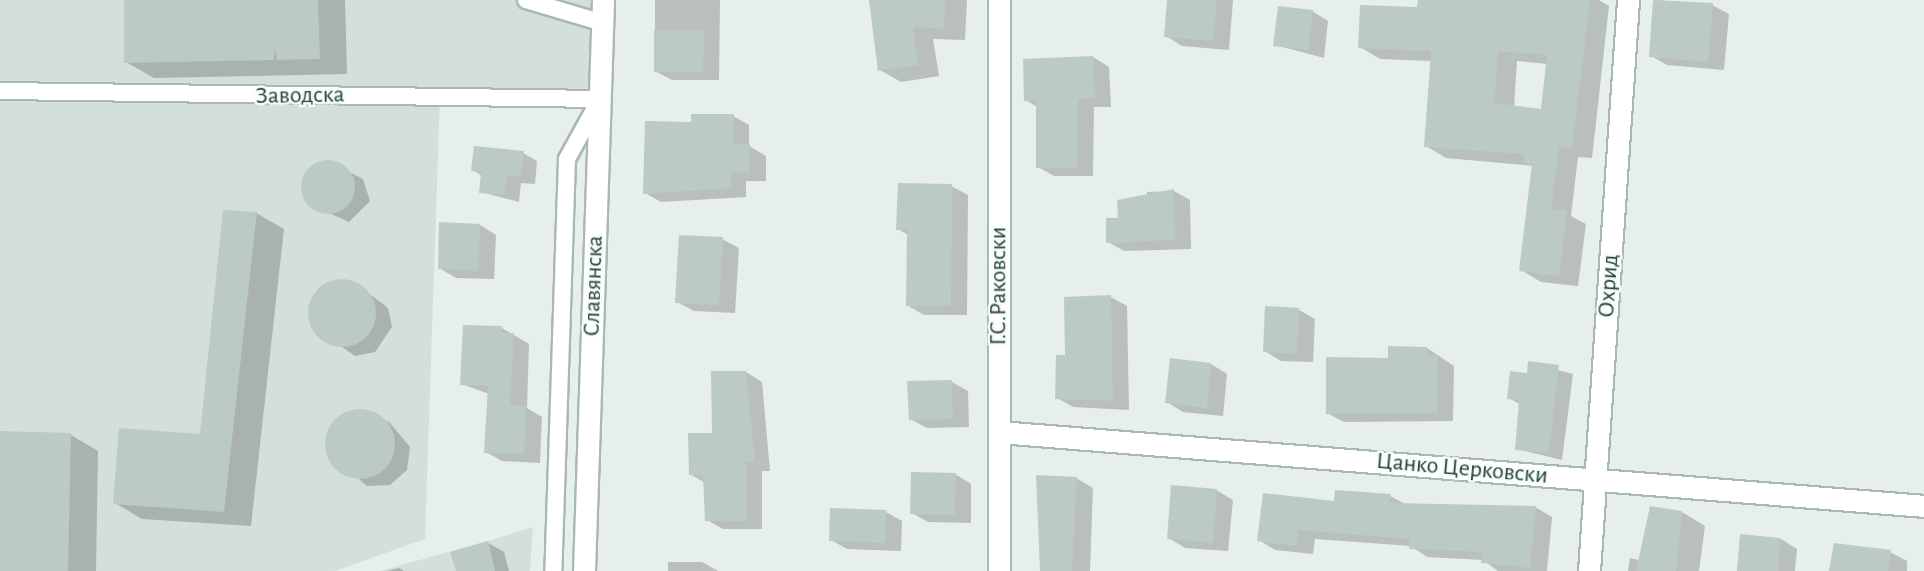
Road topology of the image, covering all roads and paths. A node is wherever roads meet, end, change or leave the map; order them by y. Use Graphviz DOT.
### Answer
graph roads {
  1 [pos="526,0"];
  2 [pos="603,0"];
  3 [pos="999,0"];
  4 [pos="1628,0"];
  5 [pos="603,23"];
  6 [pos="0,91"];
  7 [pos="600,99"];
  8 [pos="999,432"];
  9 [pos="1597,480"];
  10 [pos="1924,506"];
  11 [pos="553,571"];
  12 [pos="584,571"];
  13 [pos="999,571"];
  14 [pos="1589,571"];
  1 -- 5 [label="lane"];
  2 -- 5 [label="street, Славянска"];
  3 -- 8 [label="street, Г.С.Раковски"];
  4 -- 9 [label="street, Охрид"];
  5 -- 7 [label="street, Славянска"];
  6 -- 7 [label="lane, Заводска"];
  7 -- 11 [label="lane"];
  7 -- 12 [label="street, Славянска"];
  8 -- 9 [label="street, Цанко Церковски"];
  8 -- 13 [label="street, Г.С.Раковски"];
  9 -- 10 [label="street, Цанко Церковски"];
  9 -- 14 [label="street, Охрид"];
}
